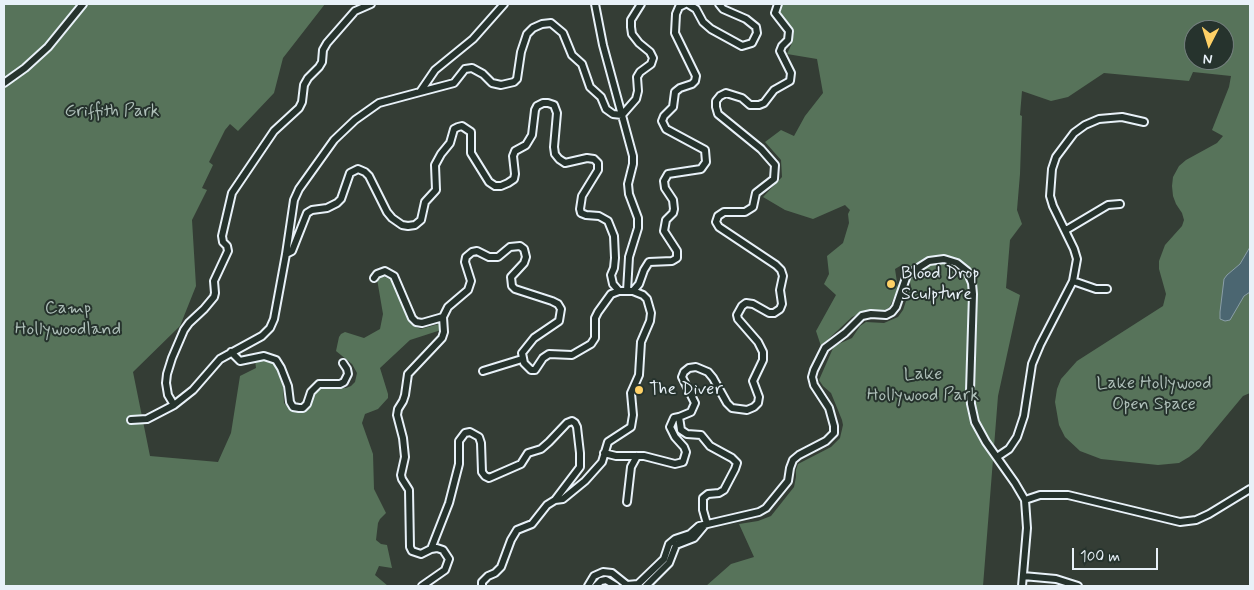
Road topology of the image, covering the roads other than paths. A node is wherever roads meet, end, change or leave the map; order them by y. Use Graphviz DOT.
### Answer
graph roads {
  1 [pos="83,4"];
  2 [pos="371,4"];
  3 [pos="504,4"];
  4 [pos="595,4"];
  5 [pos="641,4"];
  6 [pos="686,4"];
  7 [pos="719,4"];
  8 [pos="778,4"];
  9 [pos="4,83"];
  10 [pos="420,92"];
  11 [pos="622,115"];
  12 [pos="1144,122"];
  13 [pos="1120,204"];
  14 [pos="1066,230"];
  15 [pos="286,254"];
  16 [pos="374,278"];
  17 [pos="1073,281"];
  18 [pos="1107,289"];
  19 [pos="619,291"];
  20 [pos="630,291"];
  21 [pos="443,317"];
  22 [pos="231,352"];
  23 [pos="522,359"];
  24 [pos="342,363"];
  25 [pos="483,370"];
  26 [pos="174,406"];
  27 [pos="680,417"];
  28 [pos="131,420"];
  29 [pos="604,453"];
  30 [pos="637,456"];
  31 [pos="997,457"];
  32 [pos="1250,489"];
  33 [pos="555,500"];
  34 [pos="1025,500"];
  35 [pos="627,502"];
  36 [pos="706,525"];
  37 [pos="431,549"];
  38 [pos="1023,576"];
  39 [pos="422,586"];
  40 [pos="482,586"];
  41 [pos="588,586"];
  42 [pos="596,586"];
  43 [pos="616,586"];
  44 [pos="646,586"];
  45 [pos="1022,586"];
  46 [pos="1078,586"];
  1 -- 9 [label="street"];
  2 -- 26 [label="street"];
  3 -- 10 [label="street"];
  4 -- 11 [label="street"];
  5 -- 11 [label="street"];
  6 -- 7 [label="street"];
  6 -- 20 [label="street"];
  8 -- 27 [label="street"];
  10 -- 11 [label="street"];
  10 -- 15 [label="street"];
  11 -- 20 [label="street"];
  12 -- 14 [label="street"];
  13 -- 14 [label="street"];
  14 -- 17 [label="street"];
  15 -- 19 [label="street"];
  15 -- 22 [label="street"];
  16 -- 21 [label="street"];
  17 -- 18 [label="street"];
  17 -- 31 [label="street"];
  19 -- 20 [label="street"];
  19 -- 23 [label="street"];
  20 -- 29 [label="street"];
  21 -- 23 [label="street"];
  21 -- 37 [label="street"];
  22 -- 24 [label="street"];
  22 -- 26 [label="street"];
  23 -- 25 [label="street"];
  26 -- 28 [label="street"];
  27 -- 30 [label="street"];
  27 -- 36 [label="street"];
  29 -- 30 [label="street"];
  29 -- 33 [label="street"];
  30 -- 35 [label="street"];
  31 -- 34 [label="street"];
  31 -- 36 [label="street"];
  32 -- 34 [label="street"];
  33 -- 37 [label="street"];
  33 -- 40 [label="street"];
  34 -- 38 [label="street"];
  36 -- 41 [label="street"];
  36 -- 44 [label="street"];
  37 -- 39 [label="street"];
  38 -- 45 [label="street"];
  38 -- 46 [label="street"];
  42 -- 43 [label="street"];
}
